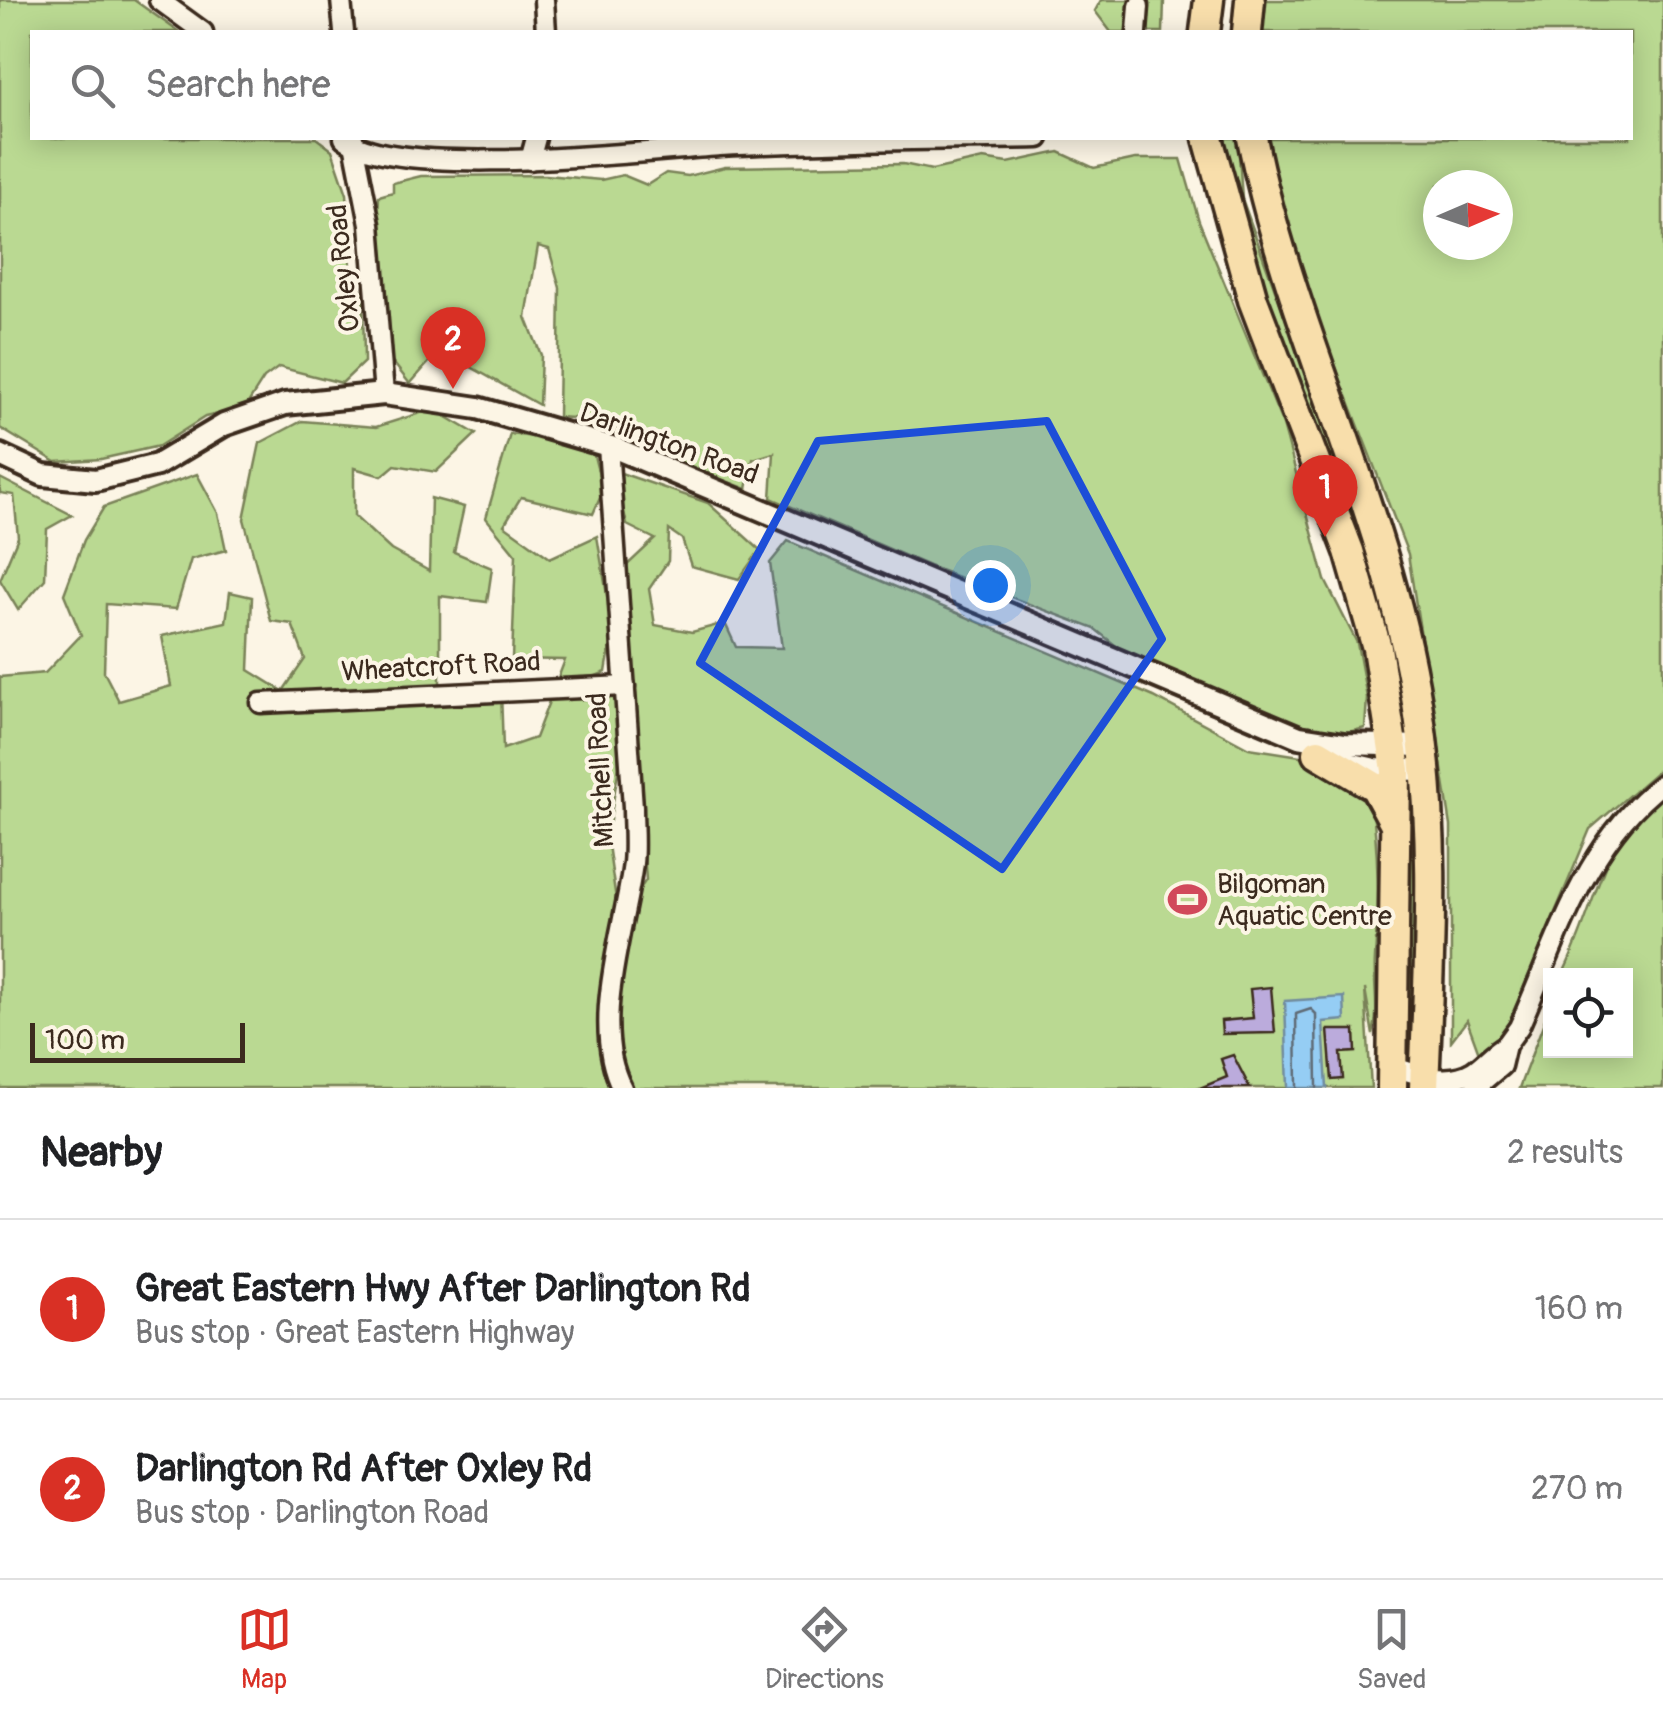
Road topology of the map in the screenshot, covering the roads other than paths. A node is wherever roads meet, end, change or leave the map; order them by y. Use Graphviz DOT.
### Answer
graph roads {
  1 [pos="159,0"];
  2 [pos="342,0"];
  3 [pos="544,0"];
  4 [pos="1209,0"];
  5 [pos="1250,0"];
  6 [pos="1140,6"];
  7 [pos="200,30"];
  8 [pos="344,30"];
  9 [pos="546,30"];
  10 [pos="1137,30"];
  11 [pos="1205,30"];
  12 [pos="1247,30"];
  13 [pos="351,140"];
  14 [pos="535,140"];
  15 [pos="959,140"];
  16 [pos="1209,140"];
  17 [pos="1252,140"];
  18 [pos="530,160"];
  19 [pos="384,394"];
  20 [pos="608,446"];
  21 [pos="0,455"];
  22 [pos="625,686"];
  23 [pos="261,703"];
  24 [pos="1309,745"];
  25 [pos="1394,758"];
  26 [pos="1424,758"];
  27 [pos="1663,783"];
  28 [pos="1397,828"];
  29 [pos="1506,1045"];
  30 [pos="1393,1077"];
  31 [pos="1424,1082"];
  32 [pos="622,1088"];
  33 [pos="1474,1088"];
  1 -- 7 [label="street"];
  2 -- 8 [label="street"];
  3 -- 9 [label="street"];
  4 -- 11 [label="highway"];
  5 -- 12 [label="highway"];
  6 -- 10 [label="street"];
  13 -- 18 [label="street"];
  13 -- 19 [label="street, Oxley Road"];
  14 -- 18 [label="street"];
  15 -- 18 [label="street"];
  16 -- 25 [label="highway"];
  17 -- 26 [label="highway"];
  19 -- 20 [label="street, Darlington Road"];
  19 -- 21 [label="street, Darlington Road"];
  20 -- 22 [label="street, Mitchell Road"];
  20 -- 24 [label="street, Darlington Road"];
  22 -- 23 [label="street, Wheatcroft Road"];
  22 -- 32 [label="street, Mitchell Road"];
  24 -- 25 [label="street, Darlington Road"];
  24 -- 28 [label="highway"];
  25 -- 26 [label="street, Darlington Road"];
  25 -- 28 [label="highway"];
  26 -- 31 [label="highway"];
  27 -- 29 [label="street"];
  28 -- 30 [label="highway"];
  29 -- 31 [label="street"];
  29 -- 33 [label="street"];
  30 -- 31 [label="street"];
}
